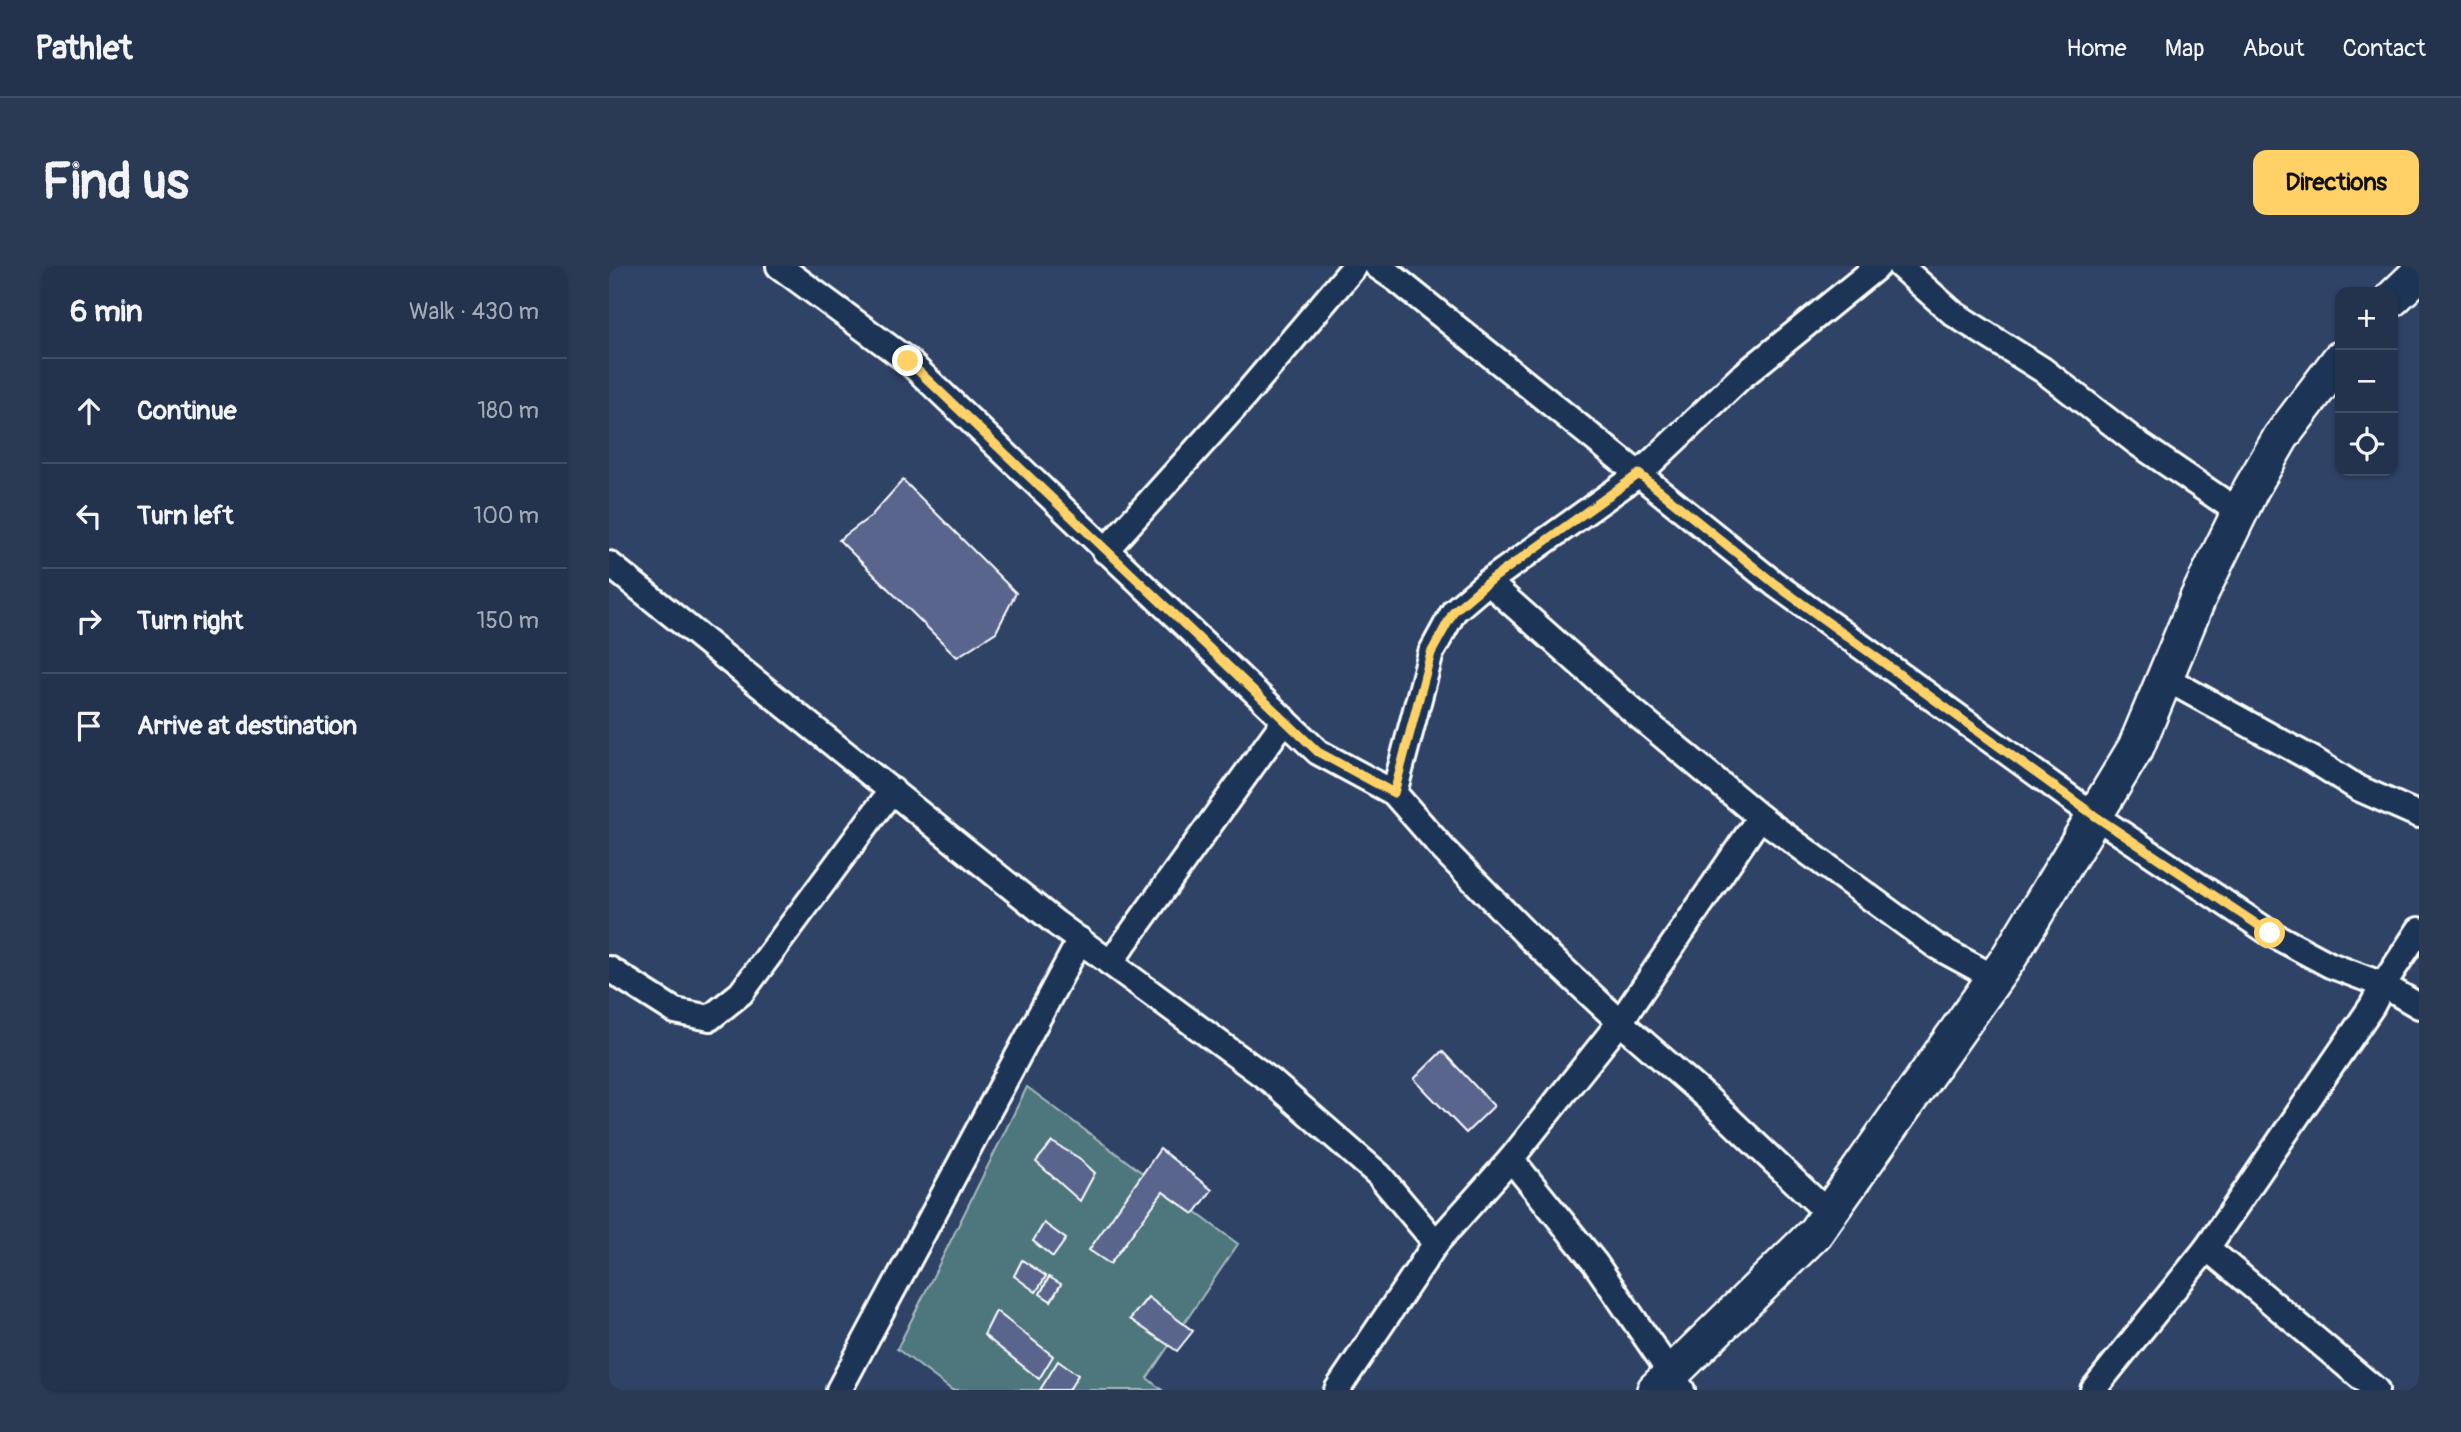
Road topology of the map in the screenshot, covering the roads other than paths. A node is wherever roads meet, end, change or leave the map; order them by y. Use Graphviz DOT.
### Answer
graph roads {
  1 [pos="779,266"];
  2 [pos="1355,266"];
  3 [pos="1377,266"];
  4 [pos="1878,266"];
  5 [pos="1900,266"];
  6 [pos="2408,266"];
  7 [pos="2419,273"];
  8 [pos="2398,293"];
  9 [pos="2335,366"];
  10 [pos="1639,474"];
  11 [pos="2240,513"];
  12 [pos="1105,551"];
  13 [pos="609,564"];
  14 [pos="1488,582"];
  15 [pos="2165,678"];
  16 [pos="1285,720"];
  17 [pos="892,790"];
  18 [pos="1394,793"];
  19 [pos="2419,815"];
  20 [pos="2095,816"];
  21 [pos="1760,817"];
  22 [pos="2419,930"];
  23 [pos="1080,940"];
  24 [pos="1110,962"];
  25 [pos="609,968"];
  26 [pos="1996,978"];
  27 [pos="2383,985"];
  28 [pos="2419,1006"];
  29 [pos="1620,1022"];
  30 [pos="1511,1159"];
  31 [pos="1829,1214"];
  32 [pos="1436,1243"];
  33 [pos="2207,1248"];
  34 [pos="1670,1384"];
  35 [pos="839,1390"];
  36 [pos="1337,1390"];
  37 [pos="2093,1390"];
  38 [pos="2376,1390"];
  1 -- 12 [label="street"];
  2 -- 12 [label="street"];
  3 -- 10 [label="street"];
  4 -- 10 [label="street"];
  5 -- 11 [label="street"];
  6 -- 7 [label="street"];
  7 -- 8 [label="main road"];
  9 -- 11 [label="main road"];
  10 -- 14 [label="street"];
  10 -- 20 [label="street"];
  11 -- 15 [label="main road"];
  12 -- 16 [label="street"];
  13 -- 17 [label="street"];
  14 -- 18 [label="street"];
  14 -- 21 [label="street"];
  15 -- 19 [label="street"];
  15 -- 20 [label="main road"];
  16 -- 18 [label="street"];
  16 -- 24 [label="street"];
  17 -- 23 [label="street"];
  17 -- 25 [label="street"];
  18 -- 29 [label="street"];
  20 -- 26 [label="main road"];
  20 -- 27 [label="street"];
  21 -- 26 [label="street"];
  21 -- 29 [label="street"];
  22 -- 27 [label="street"];
  23 -- 24 [label="street"];
  23 -- 35 [label="street"];
  24 -- 32 [label="street"];
  26 -- 31 [label="main road"];
  27 -- 28 [label="street"];
  27 -- 33 [label="street"];
  29 -- 30 [label="street"];
  29 -- 31 [label="street"];
  30 -- 32 [label="street"];
  30 -- 34 [label="street"];
  31 -- 34 [label="main road"];
  32 -- 36 [label="street"];
  33 -- 37 [label="street"];
  33 -- 38 [label="street"];
}
